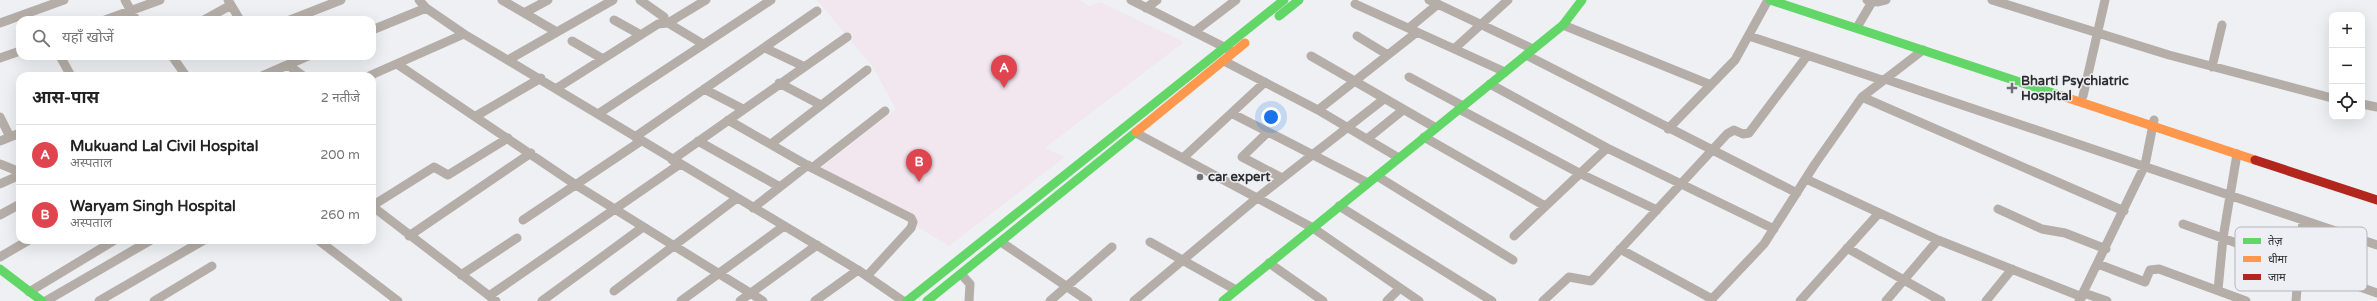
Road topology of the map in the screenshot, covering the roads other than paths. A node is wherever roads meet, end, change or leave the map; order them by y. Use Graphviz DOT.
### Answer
graph roads {
  1 [pos="64,0"];
  2 [pos="124,0"];
  3 [pos="160,0"];
  4 [pos="341,0"];
  5 [pos="419,0"];
  6 [pos="502,0"];
  7 [pos="548,0"];
  8 [pos="613,0"];
  9 [pos="640,0"];
  10 [pos="706,0"];
  11 [pos="771,0"];
  12 [pos="1131,0"];
  13 [pos="1157,0"];
  14 [pos="1236,0"];
  15 [pos="1284,0"];
  16 [pos="1299,0"];
  17 [pos="1429,0"];
  18 [pos="1508,0"];
  19 [pos="1582,0"];
  20 [pos="1769,0"];
  21 [pos="1784,0"];
  22 [pos="1886,0"];
  23 [pos="1992,0"];
  24 [pos="2105,0"];
  25 [pos="1870,1"];
  26 [pos="230,2"];
  27 [pos="1356,4"];
  28 [pos="1438,4"];
  29 [pos="426,8"];
  30 [pos="1146,8"];
  31 [pos="132,10"];
  32 [pos="817,11"];
  33 [pos="524,13"];
  34 [pos="19,16"];
  35 [pos="116,16"];
  36 [pos="134,16"];
  37 [pos="210,16"];
  38 [pos="238,16"];
  39 [pos="300,16"];
  40 [pos="16,17"];
  41 [pos="614,20"];
  42 [pos="0,23"];
  43 [pos="666,23"];
  44 [pos="1859,24"];
  45 [pos="1480,25"];
  46 [pos="1563,25"];
  47 [pos="2222,25"];
  48 [pos="376,28"];
  49 [pos="1409,28"];
  50 [pos="555,31"];
  51 [pos="1194,32"];
  52 [pos="1417,32"];
  53 [pos="2097,33"];
  54 [pos="464,34"];
  55 [pos="641,35"];
  56 [pos="1357,36"];
  57 [pos="1749,36"];
  58 [pos="847,37"];
  59 [pos="572,41"];
  60 [pos="703,44"];
  61 [pos="1225,47"];
  62 [pos="765,48"];
  63 [pos="1454,49"];
  64 [pos="1922,50"];
  65 [pos="16,52"];
  66 [pos="1234,52"];
  67 [pos="1530,52"];
  68 [pos="1388,55"];
  69 [pos="1311,56"];
  70 [pos="1807,56"];
  71 [pos="0,58"];
  72 [pos="603,59"];
  73 [pos="62,60"];
  74 [pos="175,60"];
  75 [pos="293,60"];
  76 [pos="508,60"];
  77 [pos="1224,61"];
  78 [pos="397,64"];
  79 [pos="288,65"];
  80 [pos="803,66"];
  81 [pos="2212,67"];
  82 [pos="866,70"];
  83 [pos="69,72"];
  84 [pos="183,72"];
  85 [pos="271,72"];
  86 [pos="298,72"];
  87 [pos="1505,72"];
  88 [pos="376,73"];
  89 [pos="1409,76"];
  90 [pos="541,78"];
  91 [pos="1884,80"];
  92 [pos="1265,82"];
  93 [pos="1354,82"];
  94 [pos="779,83"];
  95 [pos="1490,84"];
  96 [pos="1711,85"];
  97 [pos="557,88"];
  98 [pos="704,89"];
  99 [pos="2083,96"];
  100 [pos="1862,97"];
  101 [pos="2329,97"];
  102 [pos="1384,99"];
  103 [pos="821,105"];
  104 [pos="2365,105"];
  105 [pos="2377,107"];
  106 [pos="1461,108"];
  107 [pos="743,109"];
  108 [pos="1318,110"];
  109 [pos="1403,110"];
  110 [pos="885,111"];
  111 [pos="598,114"];
  112 [pos="1233,114"];
  113 [pos="476,116"];
  114 [pos="0,117"];
  115 [pos="728,120"];
  116 [pos="2153,123"];
  117 [pos="1346,127"];
  118 [pos="1436,128"];
  119 [pos="1668,129"];
  120 [pos="1268,132"];
  121 [pos="1136,133"];
  122 [pos="16,135"];
  123 [pos="10,137"];
  124 [pos="1424,137"];
  125 [pos="508,138"];
  126 [pos="638,139"];
  127 [pos="1367,139"];
  128 [pos="0,141"];
  129 [pos="698,141"];
  130 [pos="771,144"];
  131 [pos="1607,148"];
  132 [pos="1711,151"];
  133 [pos="530,153"];
  134 [pos="1311,154"];
  135 [pos="2237,154"];
  136 [pos="1183,158"];
  137 [pos="1399,158"];
  138 [pos="676,162"];
  139 [pos="0,164"];
  140 [pos="810,166"];
  141 [pos="2145,166"];
  142 [pos="16,170"];
  143 [pos="1580,174"];
  144 [pos="1376,176"];
  145 [pos="16,178"];
  146 [pos="1282,178"];
  147 [pos="1806,179"];
  148 [pos="1368,183"];
  149 [pos="0,184"];
  150 [pos="576,184"];
  151 [pos="1679,185"];
  152 [pos="780,187"];
  153 [pos="1797,193"];
  154 [pos="2230,194"];
  155 [pos="2377,194"];
  156 [pos="737,198"];
  157 [pos="1257,198"];
  158 [pos="2377,200"];
  159 [pos="376,203"];
  160 [pos="16,206"];
  161 [pos="1339,206"];
  162 [pos="1546,206"];
  163 [pos="753,208"];
  164 [pos="376,209"];
  165 [pos="615,209"];
  166 [pos="1998,209"];
  167 [pos="1657,210"];
  168 [pos="2124,211"];
  169 [pos="1878,212"];
  170 [pos="0,215"];
  171 [pos="523,220"];
  172 [pos="2303,220"];
  173 [pos="2183,224"];
  174 [pos="784,226"];
  175 [pos="643,227"];
  176 [pos="2302,227"];
  177 [pos="2324,227"];
  178 [pos="1313,228"];
  179 [pos="1774,229"];
  180 [pos="409,236"];
  181 [pos="1514,236"];
  182 [pos="517,238"];
  183 [pos="2223,238"];
  184 [pos="1938,240"];
  185 [pos="1001,242"];
  186 [pos="1150,242"];
  187 [pos="2235,242"];
  188 [pos="2367,242"];
  189 [pos="22,244"];
  190 [pos="108,244"];
  191 [pos="144,244"];
  192 [pos="197,244"];
  193 [pos="323,244"];
  194 [pos="817,245"];
  195 [pos="2377,245"];
  196 [pos="674,246"];
  197 [pos="1112,247"];
  198 [pos="1847,248"];
  199 [pos="1620,249"];
  200 [pos="2106,250"];
  201 [pos="0,257"];
  202 [pos="1183,260"];
  203 [pos="1513,260"];
  204 [pos="1269,263"];
  205 [pos="2098,264"];
  206 [pos="212,266"];
  207 [pos="0,269"];
  208 [pos="2012,269"];
  209 [pos="858,270"];
  210 [pos="719,274"];
  211 [pos="961,274"];
  212 [pos="461,275"];
  213 [pos="867,276"];
  214 [pos="1904,280"];
  215 [pos="1067,286"];
  216 [pos="1400,288"];
  217 [pos="1236,290"];
  218 [pos="2218,290"];
  219 [pos="2367,290"];
  220 [pos="614,291"];
  221 [pos="2297,291"];
  222 [pos="29,292"];
  223 [pos="750,293"];
  224 [pos="2377,294"];
  225 [pos="2082,297"];
  226 [pos="493,298"];
  227 [pos="1550,299"];
  228 [pos="1711,300"];
  229 [pos="42,301"];
  230 [pos="46,301"];
  231 [pos="99,301"];
  232 [pos="154,301"];
  233 [pos="398,301"];
  234 [pos="542,301"];
  235 [pos="681,301"];
  236 [pos="740,301"];
  237 [pos="763,301"];
  238 [pos="815,301"];
  239 [pos="903,301"];
  240 [pos="907,301"];
  241 [pos="927,301"];
  242 [pos="969,301"];
  243 [pos="1050,301"];
  244 [pos="1088,301"];
  245 [pos="1134,301"];
  246 [pos="1223,301"];
  247 [pos="1323,301"];
  248 [pos="1387,301"];
  249 [pos="1419,301"];
  250 [pos="1492,301"];
  251 [pos="1800,301"];
  252 [pos="1886,301"];
  253 [pos="1941,301"];
  254 [pos="1986,301"];
  255 [pos="2107,301"];
  256 [pos="2246,301"];
  257 [pos="2296,301"];
  258 [pos="2377,301"];
  1 -- 34 [label="street"];
  2 -- 31 [label="street"];
  3 -- 31 [label="street"];
  4 -- 39 [label="street"];
  5 -- 29 [label="street"];
  6 -- 33 [label="street"];
  7 -- 33 [label="street"];
  8 -- 50 [label="street"];
  9 -- 43 [label="street"];
  10 -- 43 [label="street"];
  11 -- 60 [label="street"];
  12 -- 30 [label="street"];
  13 -- 30 [label="street"];
  14 -- 51 [label="street"];
  15 -- 61 [label="main road"];
  16 -- 66 [label="main road"];
  17 -- 28 [label="street"];
  18 -- 45 [label="street"];
  19 -- 46 [label="main road"];
  20 -- 57 [label="street"];
  20 -- 64 [label="main road"];
  21 -- 44 [label="main road"];
  22 -- 25 [label="street"];
  23 -- 53 [label="street"];
  24 -- 53 [label="street"];
  25 -- 44 [label="street"];
  26 -- 37 [label="street"];
  26 -- 38 [label="street"];
  27 -- 49 [label="street"];
  28 -- 45 [label="street"];
  28 -- 49 [label="street"];
  29 -- 48 [label="street"];
  29 -- 54 [label="street"];
  30 -- 51 [label="street"];
  31 -- 35 [label="street"];
  31 -- 36 [label="street"];
  32 -- 62 [label="street"];
  33 -- 50 [label="street"];
  40 -- 42 [label="street"];
  41 -- 55 [label="street"];
  43 -- 55 [label="street"];
  43 -- 60 [label="street"];
  44 -- 99 [label="main road"];
  45 -- 63 [label="street"];
  45 -- 67 [label="street"];
  46 -- 67 [label="main road"];
  46 -- 96 [label="street"];
  47 -- 81 [label="street"];
  49 -- 52 [label="street"];
  50 -- 76 [label="street"];
  51 -- 61 [label="street"];
  52 -- 63 [label="street"];
  52 -- 68 [label="street"];
  53 -- 81 [label="street"];
  53 -- 99 [label="street"];
  54 -- 76 [label="street"];
  54 -- 78 [label="street"];
  55 -- 72 [label="street"];
  56 -- 68 [label="street"];
  57 -- 70 [label="street"];
  57 -- 96 [label="street"];
  58 -- 80 [label="street"];
  59 -- 72 [label="street"];
  60 -- 111 [label="street"];
  61 -- 66 [label="street"];
  61 -- 240 [label="main road"];
  62 -- 80 [label="street"];
  62 -- 98 [label="street"];
  63 -- 87 [label="street"];
  64 -- 91 [label="street"];
  64 -- 116 [label="main road"];
  65 -- 71 [label="street"];
  66 -- 77 [label="main road"];
  67 -- 87 [label="main road"];
  67 -- 119 [label="street"];
  68 -- 93 [label="street"];
  69 -- 93 [label="street"];
  70 -- 91 [label="street"];
  70 -- 132 [label="street"];
  72 -- 97 [label="street"];
  73 -- 83 [label="street"];
  74 -- 84 [label="street"];
  75 -- 79 [label="street"];
  76 -- 90 [label="street"];
  77 -- 92 [label="street"];
  77 -- 121 [label="main road"];
  78 -- 88 [label="street"];
  78 -- 113 [label="street"];
  79 -- 85 [label="street"];
  79 -- 86 [label="street"];
  80 -- 94 [label="street"];
  81 -- 101 [label="street"];
  82 -- 103 [label="street"];
  87 -- 95 [label="main road"];
  89 -- 106 [label="street"];
  90 -- 97 [label="street"];
  90 -- 113 [label="street"];
  91 -- 100 [label="street"];
  91 -- 141 [label="street"];
  92 -- 108 [label="street"];
  92 -- 112 [label="street"];
  93 -- 102 [label="street"];
  93 -- 108 [label="street"];
  94 -- 103 [label="street"];
  94 -- 107 [label="street"];
  95 -- 106 [label="main road"];
  95 -- 131 [label="street"];
  96 -- 119 [label="street"];
  97 -- 111 [label="street"];
  98 -- 107 [label="street"];
  98 -- 126 [label="street"];
  99 -- 116 [label="main road"];
  100 -- 147 [label="street"];
  100 -- 168 [label="street"];
  102 -- 109 [label="street"];
  102 -- 117 [label="street"];
  103 -- 130 [label="street"];
  104 -- 105 [label="street"];
  106 -- 118 [label="main road"];
  106 -- 143 [label="street"];
  107 -- 115 [label="street"];
  108 -- 117 [label="street"];
  109 -- 118 [label="street"];
  109 -- 127 [label="street"];
  110 -- 140 [label="street"];
  111 -- 126 [label="street"];
  112 -- 120 [label="street"];
  112 -- 136 [label="street"];
  113 -- 125 [label="street"];
  114 -- 123 [label="street"];
  115 -- 129 [label="street"];
  115 -- 130 [label="street"];
  116 -- 135 [label="main road"];
  116 -- 141 [label="street"];
  116 -- 155 [label="main road"];
  117 -- 127 [label="street"];
  117 -- 134 [label="street"];
  118 -- 124 [label="main road"];
  119 -- 132 [label="street"];
  120 -- 134 [label="street"];
  120 -- 146 [label="street"];
  121 -- 136 [label="street"];
  121 -- 185 [label="main road"];
  122 -- 123 [label="street"];
  123 -- 128 [label="street"];
  124 -- 137 [label="main road"];
  124 -- 162 [label="street"];
  125 -- 133 [label="street"];
  125 -- 159 [label="street"];
  126 -- 138 [label="street"];
  126 -- 150 [label="street"];
  127 -- 137 [label="street"];
  129 -- 138 [label="street"];
  129 -- 152 [label="street"];
  130 -- 140 [label="street"];
  131 -- 143 [label="street"];
  131 -- 151 [label="street"];
  132 -- 151 [label="street"];
  132 -- 153 [label="street"];
  133 -- 150 [label="street"];
  133 -- 180 [label="street"];
  134 -- 146 [label="street"];
  134 -- 148 [label="street"];
  135 -- 154 [label="street"];
  135 -- 158 [label="main road"];
  136 -- 157 [label="street"];
  137 -- 144 [label="main road"];
  138 -- 156 [label="street"];
  138 -- 165 [label="street"];
  139 -- 142 [label="street"];
  140 -- 152 [label="street"];
  140 -- 213 [label="street"];
  141 -- 154 [label="street"];
  141 -- 168 [label="street"];
  143 -- 162 [label="street"];
  143 -- 167 [label="street"];
  144 -- 148 [label="main road"];
  144 -- 203 [label="street"];
  145 -- 149 [label="street"];
  146 -- 157 [label="street"];
  147 -- 153 [label="street"];
  147 -- 169 [label="street"];
  148 -- 161 [label="main road"];
  150 -- 165 [label="street"];
  150 -- 171 [label="street"];
  151 -- 167 [label="street"];
  151 -- 179 [label="street"];
  152 -- 163 [label="street"];
  153 -- 179 [label="street"];
  154 -- 172 [label="street"];
  154 -- 183 [label="street"];
  156 -- 163 [label="street"];
  156 -- 196 [label="street"];
  157 -- 178 [label="street"];
  157 -- 202 [label="street"];
  160 -- 170 [label="street"];
  161 -- 178 [label="main road"];
  161 -- 250 [label="street"];
  162 -- 181 [label="street"];
  163 -- 174 [label="street"];
  164 -- 180 [label="street"];
  165 -- 175 [label="street"];
  165 -- 226 [label="street"];
  166 -- 200 [label="street"];
  167 -- 199 [label="street"];
  168 -- 200 [label="street"];
  169 -- 184 [label="street"];
  169 -- 198 [label="street"];
  172 -- 176 [label="street"];
  172 -- 177 [label="street"];
  173 -- 183 [label="street"];
  174 -- 194 [label="street"];
  174 -- 210 [label="street"];
  175 -- 196 [label="street"];
  175 -- 234 [label="street"];
  178 -- 204 [label="main road"];
  178 -- 216 [label="street"];
  179 -- 228 [label="street"];
  180 -- 212 [label="street"];
  182 -- 212 [label="street"];
  183 -- 187 [label="street"];
  183 -- 218 [label="street"];
  184 -- 208 [label="street"];
  184 -- 214 [label="street"];
  185 -- 211 [label="main road"];
  185 -- 215 [label="street"];
  186 -- 202 [label="street"];
  188 -- 195 [label="street"];
  189 -- 201 [label="street"];
  190 -- 222 [label="street"];
  191 -- 230 [label="street"];
  192 -- 231 [label="street"];
  193 -- 233 [label="street"];
  194 -- 209 [label="street"];
  194 -- 223 [label="street"];
  196 -- 210 [label="street"];
  196 -- 220 [label="street"];
  197 -- 215 [label="street"];
  198 -- 214 [label="street"];
  198 -- 251 [label="street"];
  199 -- 227 [label="street"];
  199 -- 228 [label="street"];
  200 -- 205 [label="street"];
  202 -- 217 [label="street"];
  202 -- 245 [label="street"];
  204 -- 217 [label="main road"];
  204 -- 247 [label="street"];
  205 -- 218 [label="street"];
  205 -- 225 [label="street"];
  206 -- 232 [label="street"];
  207 -- 222 [label="main road"];
  208 -- 225 [label="street"];
  208 -- 254 [label="street"];
  209 -- 213 [label="street"];
  209 -- 238 [label="street"];
  210 -- 223 [label="street"];
  210 -- 235 [label="street"];
  211 -- 241 [label="main road"];
  211 -- 242 [label="street"];
  212 -- 226 [label="street"];
  213 -- 239 [label="street"];
  214 -- 252 [label="street"];
  214 -- 253 [label="street"];
  215 -- 243 [label="street"];
  215 -- 244 [label="street"];
  216 -- 248 [label="street"];
  216 -- 249 [label="street"];
  217 -- 246 [label="main road"];
  218 -- 256 [label="street"];
  219 -- 224 [label="street"];
  221 -- 257 [label="street"];
  222 -- 229 [label="main road"];
  223 -- 236 [label="street"];
  223 -- 237 [label="street"];
  224 -- 258 [label="street"];
  225 -- 255 [label="street"];
}
